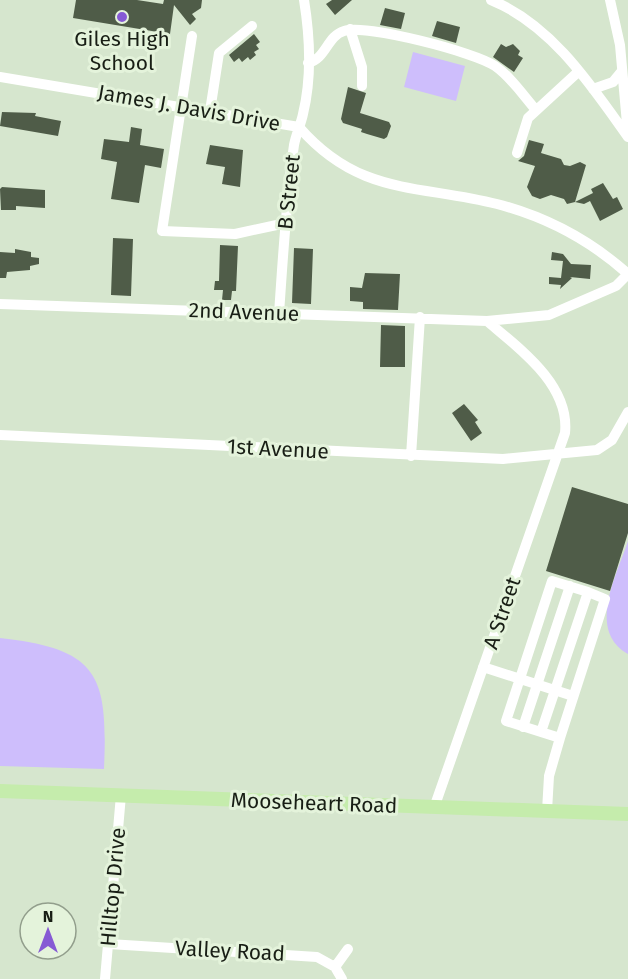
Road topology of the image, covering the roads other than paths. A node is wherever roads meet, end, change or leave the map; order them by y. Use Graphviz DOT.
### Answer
graph roads {
  1 [pos="304,0"];
  2 [pos="491,0"];
  3 [pos="610,0"];
  4 [pos="252,26"];
  5 [pos="350,29"];
  6 [pos="192,36"];
  7 [pos="308,63"];
  8 [pos="622,71"];
  9 [pos="578,72"];
  10 [pos="0,76"];
  11 [pos="362,86"];
  12 [pos="593,89"];
  13 [pos="182,106"];
  14 [pos="536,110"];
  15 [pos="210,111"];
  16 [pos="299,127"];
  17 [pos="628,136"];
  18 [pos="517,153"];
  19 [pos="286,224"];
  20 [pos="628,274"];
  21 [pos="0,304"];
  22 [pos="279,314"];
  23 [pos="420,317"];
  24 [pos="487,321"];
  25 [pos="628,412"];
  26 [pos="0,435"];
  27 [pos="556,454"];
  28 [pos="411,456"];
  29 [pos="570,586"];
  30 [pos="588,592"];
  31 [pos="483,667"];
  32 [pos="520,679"];
  33 [pos="537,685"];
  34 [pos="555,690"];
  35 [pos="573,696"];
  36 [pos="523,727"];
  37 [pos="541,732"];
  38 [pos="560,738"];
  39 [pos="0,790"];
  40 [pos="121,795"];
  41 [pos="434,808"];
  42 [pos="547,811"];
  43 [pos="628,814"];
  44 [pos="109,944"];
  45 [pos="348,949"];
  46 [pos="335,967"];
  47 [pos="105,979"];
  48 [pos="342,979"];
  1 -- 7 [label="street, B Street"];
  2 -- 9 [label="street"];
  3 -- 8 [label="street"];
  4 -- 15 [label="street"];
  5 -- 7 [label="street"];
  5 -- 11 [label="street"];
  5 -- 14 [label="street"];
  6 -- 13 [label="street"];
  7 -- 16 [label="street, B Street"];
  8 -- 12 [label="street"];
  8 -- 17 [label="street"];
  9 -- 12 [label="street"];
  9 -- 14 [label="street"];
  10 -- 13 [label="street, James J. Davis Drive"];
  12 -- 17 [label="street"];
  13 -- 15 [label="street, James J. Davis Drive"];
  13 -- 19 [label="street"];
  14 -- 18 [label="street"];
  15 -- 16 [label="street, James J. Davis Drive"];
  16 -- 19 [label="street, B Street"];
  16 -- 20 [label="street, James J. Davis Drive"];
  19 -- 22 [label="street, B Street"];
  20 -- 24 [label="street, 2nd Avenue"];
  21 -- 22 [label="street, 2nd Avenue"];
  22 -- 23 [label="street, 2nd Avenue"];
  23 -- 24 [label="street, 2nd Avenue"];
  23 -- 28 [label="street"];
  24 -- 27 [label="street, A Street"];
  25 -- 27 [label="street, 1st Avenue"];
  26 -- 28 [label="street, 1st Avenue"];
  27 -- 28 [label="street, 1st Avenue"];
  27 -- 31 [label="street, A Street"];
  29 -- 30 [label="street"];
  29 -- 32 [label="street"];
  29 -- 33 [label="street"];
  30 -- 34 [label="street"];
  30 -- 35 [label="street"];
  31 -- 32 [label="street"];
  31 -- 41 [label="street, A Street"];
  32 -- 33 [label="street"];
  32 -- 36 [label="street"];
  33 -- 34 [label="street"];
  33 -- 36 [label="street"];
  34 -- 35 [label="street"];
  34 -- 37 [label="street"];
  35 -- 38 [label="street"];
  36 -- 37 [label="street"];
  37 -- 38 [label="street"];
  38 -- 42 [label="street"];
  39 -- 40 [label="main road, Mooseheart Road"];
  40 -- 41 [label="main road, Mooseheart Road"];
  40 -- 44 [label="street, Hilltop Drive"];
  41 -- 42 [label="main road, Mooseheart Road"];
  42 -- 43 [label="main road, Mooseheart Road"];
  44 -- 46 [label="street, Valley Road"];
  44 -- 47 [label="street, Hilltop Drive"];
  45 -- 46 [label="street"];
  46 -- 48 [label="street"];
}
